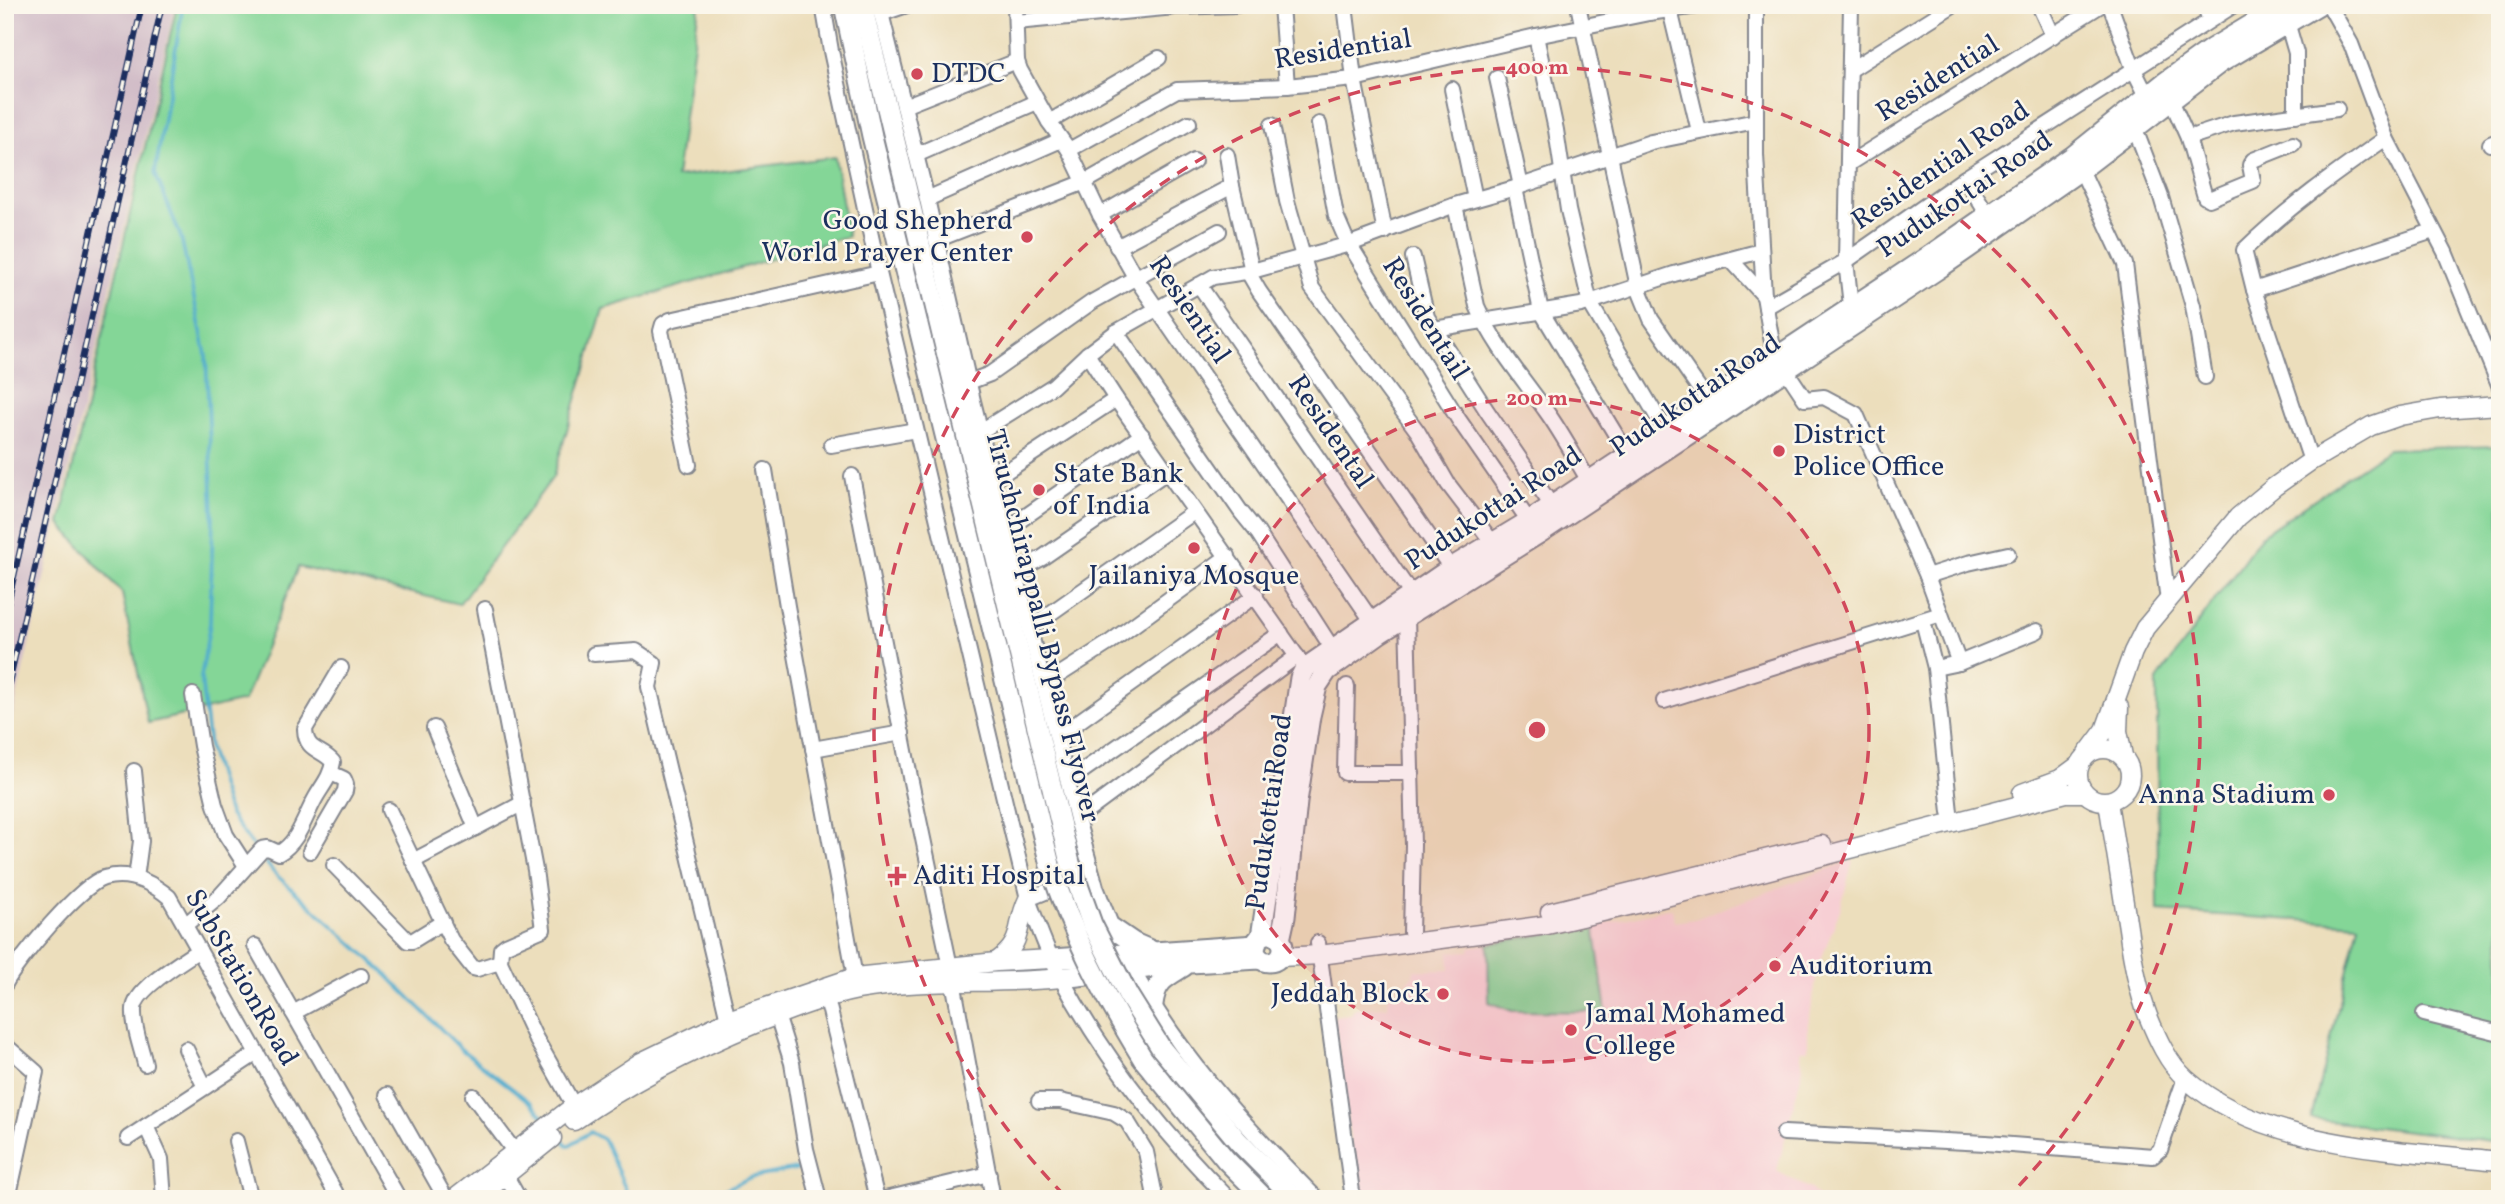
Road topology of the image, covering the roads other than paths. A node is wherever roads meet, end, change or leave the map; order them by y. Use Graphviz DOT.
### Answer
graph roads {
  1 [pos="824,5"];
  2 [pos="844,5"];
  3 [pos="862,5"];
  4 [pos="907,5"];
  5 [pos="1015,5"];
  6 [pos="1237,5"];
  7 [pos="1281,5"];
  8 [pos="1345,5"];
  9 [pos="1578,5"];
  10 [pos="1704,5"];
  11 [pos="1756,5"];
  12 [pos="1851,5"];
  13 [pos="2039,5"];
  14 [pos="2101,5"];
  15 [pos="2110,5"];
  16 [pos="2204,5"];
  17 [pos="2234,5"];
  18 [pos="2318,5"];
  19 [pos="2329,5"];
  20 [pos="1948,7"];
  21 [pos="880,10"];
  22 [pos="1670,10"];
  23 [pos="2286,13"];
  24 [pos="2210,20"];
  25 [pos="1016,22"];
  26 [pos="1582,27"];
  27 [pos="1536,36"];
  28 [pos="2053,36"];
  29 [pos="1159,58"];
  30 [pos="1017,61"];
  31 [pos="2133,68"];
  32 [pos="1850,71"];
  33 [pos="1497,78"];
  34 [pos="1354,79"];
  35 [pos="1287,86"];
  36 [pos="1452,89"];
  37 [pos="2147,96"];
  38 [pos="2171,100"];
  39 [pos="1037,102"];
  40 [pos="904,106"];
  41 [pos="2337,109"];
  42 [pos="2296,115"];
  43 [pos="1756,121"];
  44 [pos="1049,122"];
  45 [pos="1189,123"];
  46 [pos="1319,124"];
  47 [pos="1272,125"];
  48 [pos="2135,130"];
  49 [pos="1699,131"];
  50 [pos="2188,138"];
  51 [pos="2386,138"];
  52 [pos="2293,144"];
  53 [pos="1065,145"];
  54 [pos="916,155"];
  55 [pos="1227,155"];
  56 [pos="1610,156"];
  57 [pos="1194,161"];
  58 [pos="2077,163"];
  59 [pos="1848,164"];
  60 [pos="1561,172"];
  61 [pos="1965,178"];
  62 [pos="1085,182"];
  63 [pos="1231,186"];
  64 [pos="1518,187"];
  65 [pos="927,199"];
  66 [pos="1475,199"];
  67 [pos="1455,205"];
  68 [pos="1100,215"];
  69 [pos="1988,215"];
  70 [pos="1219,231"];
  71 [pos="2433,231"];
  72 [pos="1385,232"];
  73 [pos="936,240"];
  74 [pos="1350,244"];
  75 [pos="1117,247"];
  76 [pos="1761,251"];
  77 [pos="1413,257"];
  78 [pos="1302,259"];
  79 [pos="1731,260"];
  80 [pos="1846,261"];
  81 [pos="1250,272"];
  82 [pos="879,274"];
  83 [pos="1135,276"];
  84 [pos="1199,285"];
  85 [pos="1637,287"];
  86 [pos="2254,290"];
  87 [pos="1765,302"];
  88 [pos="1590,303"];
  89 [pos="1852,306"];
  90 [pos="1158,309"];
  91 [pos="1541,311"];
  92 [pos="1483,321"];
  93 [pos="1434,329"];
  94 [pos="1116,332"];
  95 [pos="1087,354"];
  96 [pos="1779,367"];
  97 [pos="2205,377"];
  98 [pos="969,382"];
  99 [pos="2500,387"];
  100 [pos="1116,399"];
  101 [pos="1709,401"];
  102 [pos="2500,405"];
  103 [pos="916,430"];
  104 [pos="1665,430"];
  105 [pos="981,431"];
  106 [pos="1142,435"];
  107 [pos="831,445"];
  108 [pos="1628,455"];
  109 [pos="2311,461"];
  110 [pos="689,465"];
  111 [pos="765,470"];
  112 [pos="1168,471"];
  113 [pos="852,476"];
  114 [pos="993,480"];
  115 [pos="1589,481"];
  116 [pos="1552,506"];
  117 [pos="1194,512"];
  118 [pos="1529,522"];
  119 [pos="1006,530"];
  120 [pos="1493,543"];
  121 [pos="2008,554"];
  122 [pos="1228,556"];
  123 [pos="1451,569"];
  124 [pos="1017,572"];
  125 [pos="1927,576"];
  126 [pos="1256,595"];
  127 [pos="2168,601"];
  128 [pos="1413,607"];
  129 [pos="485,609"];
  130 [pos="1941,614"];
  131 [pos="1372,621"];
  132 [pos="1923,621"];
  133 [pos="1031,626"];
  134 [pos="2037,631"];
  135 [pos="1281,633"];
  136 [pos="1332,648"];
  137 [pos="594,654"];
  138 [pos="1301,662"];
  139 [pos="1959,663"];
  140 [pos="341,668"];
  141 [pos="1936,668"];
  142 [pos="1045,684"];
  143 [pos="1347,686"];
  144 [pos="2119,693"];
  145 [pos="193,695"];
  146 [pos="1664,701"];
  147 [pos="434,729"];
  148 [pos="902,733"];
  149 [pos="1057,737"];
  150 [pos="813,749"];
  151 [pos="2123,756"];
  152 [pos="2083,760"];
  153 [pos="134,771"];
  154 [pos="331,773"];
  155 [pos="1412,774"];
  156 [pos="1068,781"];
  157 [pos="2083,793"];
  158 [pos="2108,802"];
  159 [pos="523,803"];
  160 [pos="389,810"];
  161 [pos="1950,812"];
  162 [pos="1077,819"];
  163 [pos="476,828"];
  164 [pos="1830,849"];
  165 [pos="310,851"];
  166 [pos="413,861"];
  167 [pos="248,863"];
  168 [pos="334,865"];
  169 [pos="1092,873"];
  170 [pos="135,878"];
  171 [pos="1028,899"];
  172 [pos="443,922"];
  173 [pos="184,925"];
  174 [pos="1112,928"];
  175 [pos="1411,933"];
  176 [pos="1455,933"];
  177 [pos="255,946"];
  178 [pos="1270,947"];
  179 [pos="1319,949"];
  180 [pos="199,950"];
  181 [pos="1153,952"];
  182 [pos="1221,955"];
  183 [pos="1052,960"];
  184 [pos="1128,961"];
  185 [pos="500,962"];
  186 [pos="996,962"];
  187 [pos="1190,963"];
  188 [pos="951,974"];
  189 [pos="361,976"];
  190 [pos="855,977"];
  191 [pos="1061,978"];
  192 [pos="5,984"];
  193 [pos="825,993"];
  194 [pos="1153,1004"];
  195 [pos="293,1013"];
  196 [pos="2424,1014"];
  197 [pos="777,1015"];
  198 [pos="728,1020"];
  199 [pos="2500,1034"];
  200 [pos="1164,1039"];
  201 [pos="5,1045"];
  202 [pos="186,1049"];
  203 [pos="257,1053"];
  204 [pos="145,1063"];
  205 [pos="1115,1064"];
  206 [pos="2185,1078"];
  207 [pos="205,1087"];
  208 [pos="387,1095"];
  209 [pos="474,1096"];
  210 [pos="1039,1101"];
  211 [pos="573,1114"];
  212 [pos="146,1126"];
  213 [pos="1784,1133"];
  214 [pos="128,1138"];
  215 [pos="236,1141"];
  216 [pos="523,1153"];
  217 [pos="2500,1161"];
  218 [pos="989,1174"];
  219 [pos="506,1176"];
  220 [pos="8,1199"];
  221 [pos="164,1199"];
  222 [pos="250,1199"];
  223 [pos="338,1199"];
  224 [pos="399,1199"];
  225 [pos="446,1199"];
  226 [pos="454,1199"];
  227 [pos="476,1199"];
  228 [pos="519,1199"];
  229 [pos="819,1199"];
  230 [pos="877,1199"];
  231 [pos="885,1199"];
  232 [pos="993,1199"];
  233 [pos="1153,1199"];
  234 [pos="1229,1199"];
  235 [pos="1265,1199"];
  236 [pos="1295,1199"];
  237 [pos="1317,1199"];
  238 [pos="1353,1199"];
  1 -- 82 [label="street"];
  2 -- 235 [label="highway, Tiruchchirappalli Bypass Flyover, bridge"];
  3 -- 200 [label="highway, Tiruchchirappalli Bypass Flyover, bridge"];
  4 -- 21 [label="street"];
  5 -- 25 [label="street, Resiential"];
  6 -- 25 [label="street"];
  7 -- 35 [label="street"];
  8 -- 34 [label="street"];
  9 -- 26 [label="street"];
  10 -- 22 [label="street, Residential"];
  11 -- 43 [label="street"];
  12 -- 32 [label="street, Residential Road"];
  13 -- 28 [label="street"];
  14 -- 28 [label="street, Residential"];
  15 -- 31 [label="street"];
  16 -- 24 [label="street"];
  17 -- 24 [label="street, Residential Road"];
  18 -- 23 [label="highway, PudukottaiRoad"];
  19 -- 51 [label="street"];
  20 -- 32 [label="street"];
  21 -- 40 [label="street"];
  22 -- 26 [label="street, Residential"];
  22 -- 49 [label="street"];
  23 -- 37 [label="highway, Pudukottai Road"];
  23 -- 38 [label="highway, PudukottaiRoad"];
  23 -- 42 [label="street"];
  24 -- 31 [label="street, Residential Road"];
  25 -- 30 [label="street, Resiential"];
  26 -- 27 [label="street, Residential"];
  26 -- 56 [label="street"];
  27 -- 34 [label="street, Residential"];
  27 -- 60 [label="street"];
  28 -- 59 [label="street, Residential"];
  29 -- 44 [label="street"];
  30 -- 39 [label="street, Resiential"];
  30 -- 40 [label="street"];
  31 -- 37 [label="street"];
  31 -- 61 [label="street, Residential Road"];
  32 -- 59 [label="street, Residential Road"];
  33 -- 64 [label="street"];
  34 -- 35 [label="street, Residential"];
  34 -- 72 [label="street"];
  35 -- 53 [label="street, Residential"];
  36 -- 66 [label="street"];
  37 -- 58 [label="highway, Pudukottai Road"];
  38 -- 48 [label="highway, PudukottaiRoad"];
  38 -- 50 [label="street"];
  39 -- 44 [label="street, Resiential"];
  39 -- 54 [label="street"];
  40 -- 54 [label="street"];
  41 -- 42 [label="street"];
  42 -- 50 [label="street"];
  43 -- 49 [label="street"];
  43 -- 76 [label="street"];
  44 -- 53 [label="street, Resiential"];
  45 -- 62 [label="street"];
  46 -- 74 [label="street, Residentail"];
  47 -- 78 [label="street"];
  48 -- 58 [label="highway, PudukottaiRoad"];
  48 -- 97 [label="street"];
  49 -- 56 [label="street"];
  50 -- 52 [label="street"];
  51 -- 71 [label="street"];
  51 -- 86 [label="street"];
  53 -- 62 [label="street, Resiential"];
  53 -- 65 [label="street"];
  54 -- 65 [label="street"];
  55 -- 63 [label="street"];
  56 -- 60 [label="street"];
  56 -- 85 [label="street"];
  57 -- 68 [label="street"];
  58 -- 69 [label="highway, Pudukottai Road"];
  58 -- 96 [label="highway, PudukottaiRoad"];
  58 -- 127 [label="street"];
  59 -- 80 [label="street, Residential Road"];
  60 -- 64 [label="street"];
  60 -- 88 [label="street"];
  61 -- 69 [label="street"];
  61 -- 80 [label="street, Residential Road"];
  62 -- 68 [label="street, Resiential"];
  62 -- 73 [label="street"];
  63 -- 75 [label="street"];
  63 -- 81 [label="street"];
  64 -- 66 [label="street"];
  64 -- 91 [label="street"];
  65 -- 73 [label="street"];
  66 -- 67 [label="street"];
  67 -- 72 [label="street"];
  67 -- 92 [label="street"];
  68 -- 75 [label="street, Resiential"];
  69 -- 89 [label="highway, Pudukottai Road"];
  70 -- 83 [label="street"];
  71 -- 86 [label="street"];
  71 -- 99 [label="street"];
  72 -- 74 [label="street"];
  73 -- 98 [label="street"];
  74 -- 78 [label="street"];
  74 -- 118 [label="street, Residentail"];
  75 -- 83 [label="street, Resiential"];
  76 -- 79 [label="street"];
  76 -- 87 [label="street"];
  77 -- 93 [label="street"];
  78 -- 81 [label="street"];
  78 -- 120 [label="street"];
  79 -- 85 [label="street"];
  79 -- 87 [label="street"];
  80 -- 87 [label="street"];
  80 -- 89 [label="street"];
  81 -- 84 [label="street"];
  81 -- 123 [label="street"];
  82 -- 103 [label="street"];
  82 -- 110 [label="street"];
  83 -- 90 [label="street, Resiential"];
  83 -- 98 [label="street"];
  84 -- 90 [label="street"];
  84 -- 128 [label="street, Residental"];
  85 -- 88 [label="street"];
  85 -- 101 [label="street"];
  86 -- 109 [label="street"];
  87 -- 96 [label="street"];
  88 -- 91 [label="street"];
  88 -- 104 [label="street"];
  89 -- 96 [label="highway, Pudukottai Road"];
  90 -- 94 [label="street"];
  90 -- 131 [label="street, Resiential"];
  91 -- 92 [label="street"];
  91 -- 108 [label="street"];
  92 -- 93 [label="street"];
  92 -- 115 [label="street"];
  93 -- 116 [label="street"];
  94 -- 95 [label="street"];
  94 -- 136 [label="street"];
  95 -- 100 [label="street"];
  95 -- 105 [label="street"];
  96 -- 101 [label="highway, Pudukottai Road"];
  96 -- 125 [label="street"];
  96 -- 128 [label="highway, PudukottaiRoad"];
  98 -- 105 [label="street"];
  100 -- 106 [label="street"];
  100 -- 114 [label="street"];
  101 -- 104 [label="highway, Pudukottai Road"];
  102 -- 109 [label="main road"];
  103 -- 107 [label="street"];
  103 -- 171 [label="street"];
  104 -- 108 [label="highway, Pudukottai Road"];
  105 -- 114 [label="street"];
  106 -- 112 [label="street"];
  106 -- 119 [label="street"];
  108 -- 115 [label="highway, Pudukottai Road"];
  109 -- 127 [label="main road"];
  111 -- 150 [label="street"];
  112 -- 117 [label="street"];
  112 -- 124 [label="street"];
  113 -- 148 [label="street"];
  114 -- 119 [label="street"];
  115 -- 116 [label="highway, Pudukottai Road"];
  116 -- 118 [label="highway, Pudukottai Road"];
  117 -- 122 [label="street"];
  117 -- 133 [label="street"];
  118 -- 120 [label="highway, Pudukottai Road"];
  119 -- 124 [label="street"];
  120 -- 123 [label="highway, Pudukottai Road"];
  121 -- 125 [label="street"];
  122 -- 126 [label="street"];
  122 -- 142 [label="street"];
  123 -- 128 [label="highway, Pudukottai Road"];
  124 -- 133 [label="street"];
  125 -- 130 [label="street"];
  126 -- 135 [label="street"];
  126 -- 149 [label="street"];
  127 -- 144 [label="main road"];
  128 -- 131 [label="highway, Pudukottai Road"];
  128 -- 155 [label="street"];
  128 -- 178 [label="highway, PudukottaiRoad"];
  129 -- 159 [label="street"];
  130 -- 132 [label="street"];
  130 -- 139 [label="street"];
  131 -- 136 [label="highway, Pudukottai Road"];
  132 -- 141 [label="street"];
  132 -- 146 [label="street"];
  133 -- 142 [label="street"];
  134 -- 139 [label="street"];
  135 -- 138 [label="street"];
  135 -- 156 [label="street"];
  136 -- 138 [label="highway, Pudukottai Road"];
  137 -- 198 [label="street"];
  138 -- 162 [label="street"];
  138 -- 178 [label="highway"];
  139 -- 141 [label="street"];
  140 -- 154 [label="street"];
  141 -- 161 [label="street"];
  142 -- 149 [label="street"];
  143 -- 155 [label="street"];
  144 -- 151 [label="main road"];
  144 -- 152 [label="main road"];
  145 -- 167 [label="street"];
  147 -- 163 [label="street"];
  148 -- 150 [label="street"];
  148 -- 188 [label="street"];
  149 -- 156 [label="street"];
  150 -- 190 [label="street"];
  151 -- 152 [label="main road"];
  151 -- 158 [label="main road"];
  152 -- 157 [label="main road"];
  152 -- 161 [label="main road"];
  153 -- 170 [label="street"];
  154 -- 165 [label="street"];
  154 -- 167 [label="street"];
  155 -- 175 [label="street"];
  156 -- 162 [label="street"];
  157 -- 158 [label="main road"];
  157 -- 164 [label="main road"];
  158 -- 206 [label="main road"];
  159 -- 163 [label="street"];
  159 -- 185 [label="street"];
  160 -- 166 [label="street"];
  161 -- 164 [label="main road"];
  162 -- 169 [label="street"];
  163 -- 166 [label="street"];
  164 -- 176 [label="main road"];
  166 -- 172 [label="street"];
  167 -- 173 [label="street"];
  168 -- 172 [label="street"];
  169 -- 171 [label="street"];
  169 -- 174 [label="street"];
  170 -- 173 [label="street, SubStationRoad"];
  170 -- 192 [label="street"];
  171 -- 183 [label="street"];
  171 -- 186 [label="main road"];
  172 -- 185 [label="street"];
  173 -- 180 [label="street, SubStationRoad"];
  174 -- 181 [label="highway"];
  174 -- 184 [label="street"];
  175 -- 176 [label="main road"];
  175 -- 179 [label="main road"];
  176 -- 179 [label="main road"];
  177 -- 195 [label="street"];
  178 -- 179 [label="main road"];
  178 -- 182 [label="highway"];
  179 -- 238 [label="street"];
  180 -- 203 [label="street, SubStationRoad"];
  180 -- 204 [label="street"];
  181 -- 182 [label="highway"];
  181 -- 184 [label="highway"];
  182 -- 187 [label="highway"];
  183 -- 184 [label="highway"];
  183 -- 186 [label="main road"];
  183 -- 191 [label="street"];
  184 -- 187 [label="highway"];
  184 -- 191 [label="highway"];
  184 -- 194 [label="street"];
  185 -- 211 [label="street"];
  186 -- 188 [label="main road"];
  187 -- 194 [label="highway"];
  188 -- 190 [label="main road"];
  188 -- 191 [label="main road"];
  188 -- 193 [label="main road"];
  188 -- 218 [label="street"];
  189 -- 195 [label="street"];
  190 -- 193 [label="main road"];
  191 -- 205 [label="street"];
  193 -- 197 [label="main road"];
  193 -- 198 [label="main road"];
  193 -- 230 [label="street"];
  194 -- 200 [label="street"];
  195 -- 224 [label="street"];
  196 -- 199 [label="street"];
  197 -- 211 [label="main road"];
  197 -- 229 [label="street"];
  198 -- 211 [label="main road"];
  200 -- 205 [label="street"];
  200 -- 236 [label="highway, Tiruchchirappalli Bypass Flyover"];
  200 -- 237 [label="street"];
  201 -- 220 [label="street"];
  202 -- 207 [label="street"];
  203 -- 207 [label="street"];
  203 -- 223 [label="street, SubStationRoad"];
  205 -- 234 [label="street"];
  206 -- 213 [label="street"];
  206 -- 217 [label="main road"];
  207 -- 212 [label="street"];
  208 -- 225 [label="street"];
  209 -- 216 [label="street"];
  210 -- 233 [label="street"];
  211 -- 216 [label="main road"];
  212 -- 214 [label="street"];
  212 -- 221 [label="street"];
  215 -- 222 [label="street"];
  216 -- 219 [label="main road"];
  216 -- 226 [label="main road"];
  218 -- 231 [label="street"];
  218 -- 232 [label="street"];
  219 -- 227 [label="main road"];
  219 -- 228 [label="street"];
}
